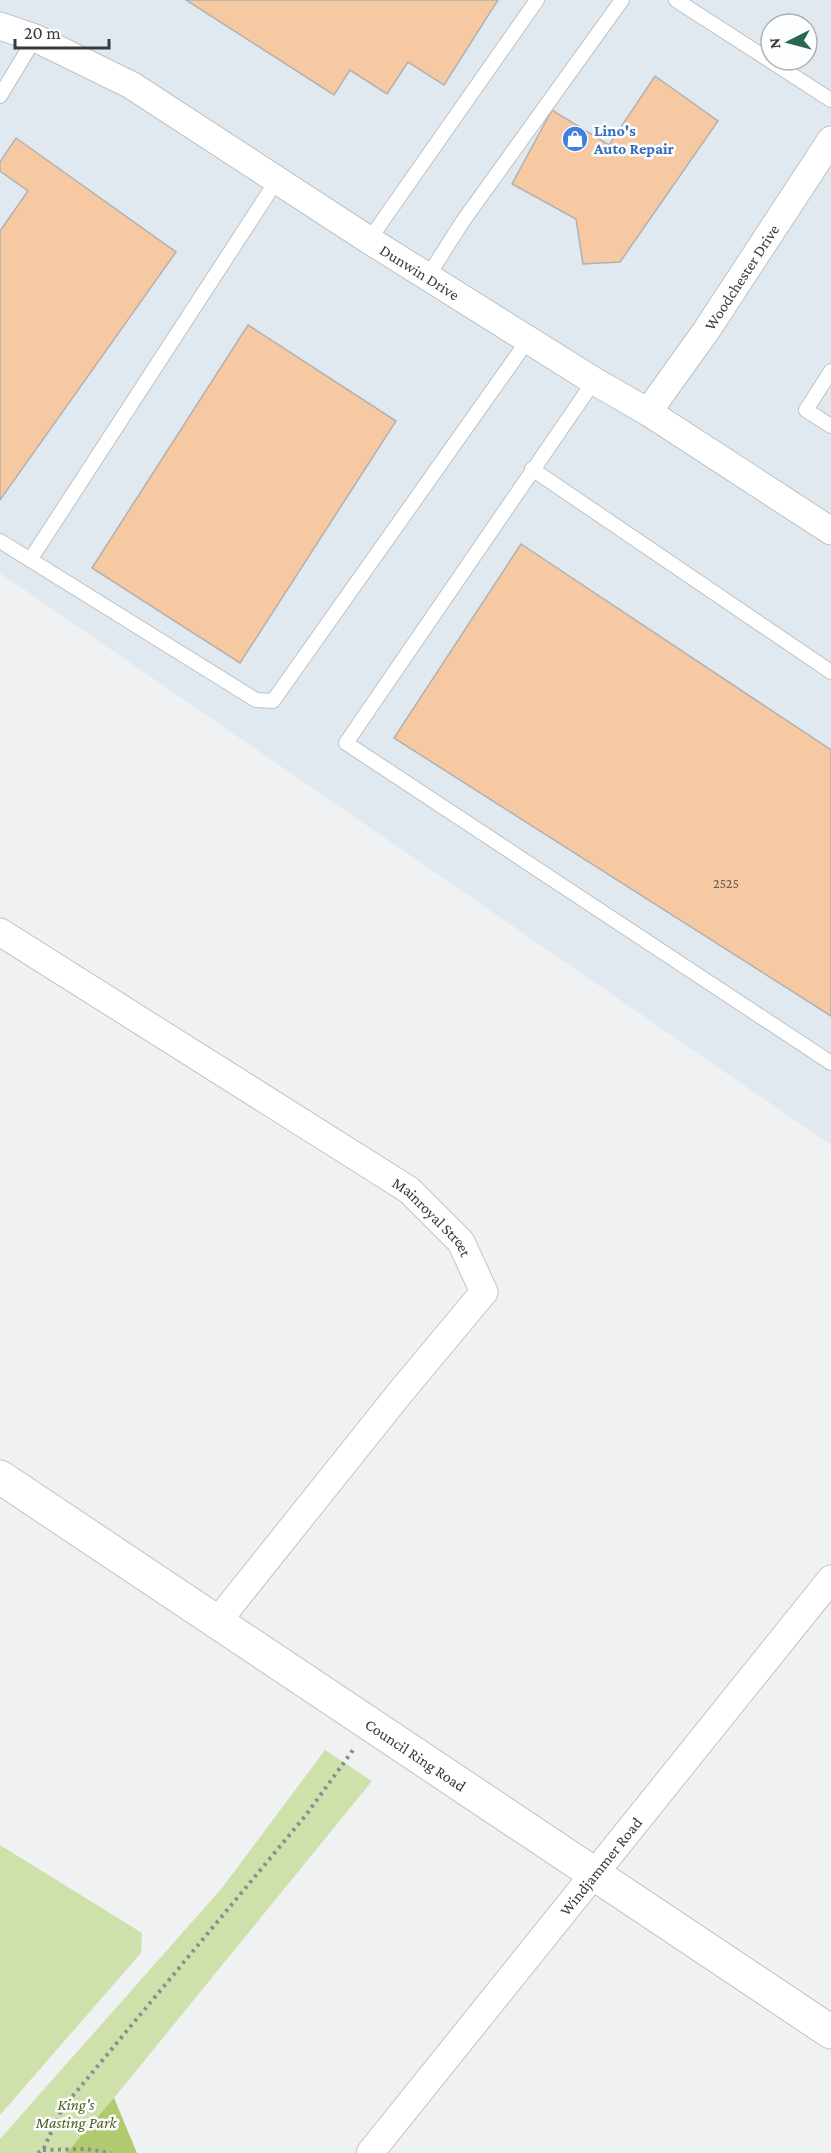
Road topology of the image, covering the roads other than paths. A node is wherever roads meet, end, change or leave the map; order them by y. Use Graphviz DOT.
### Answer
graph roads {
  1 [pos="537,0"];
  2 [pos="622,0"];
  3 [pos="676,0"];
  4 [pos="0,26"];
  5 [pos="35,38"];
  6 [pos="0,96"];
  7 [pos="831,100"];
  8 [pos="831,140"];
  9 [pos="277,180"];
  10 [pos="369,240"];
  11 [pos="428,276"];
  12 [pos="528,340"];
  13 [pos="831,371"];
  14 [pos="594,381"];
  15 [pos="648,412"];
  16 [pos="831,426"];
  17 [pos="532,469"];
  18 [pos="831,531"];
  19 [pos="0,542"];
  20 [pos="30,560"];
  21 [pos="831,672"];
  22 [pos="0,932"];
  23 [pos="831,1063"];
  24 [pos="0,1477"];
  25 [pos="831,1579"];
  26 [pos="217,1622"];
  27 [pos="593,1873"];
  28 [pos="831,2032"];
  29 [pos="370,2153"];
  1 -- 10 [label="lane"];
  2 -- 11 [label="lane"];
  3 -- 7 [label="lane"];
  4 -- 5 [label="street, Dunwin Drive"];
  5 -- 6 [label="lane"];
  5 -- 9 [label="street, Dunwin Drive"];
  8 -- 15 [label="street, Woodchester Drive"];
  9 -- 10 [label="street, Dunwin Drive"];
  9 -- 20 [label="lane"];
  10 -- 11 [label="street, Dunwin Drive"];
  11 -- 12 [label="street, Dunwin Drive"];
  12 -- 14 [label="street, Dunwin Drive"];
  12 -- 20 [label="lane"];
  13 -- 16 [label="lane"];
  14 -- 15 [label="street, Dunwin Drive"];
  14 -- 17 [label="lane"];
  15 -- 18 [label="street, Dunwin Drive"];
  17 -- 21 [label="lane"];
  17 -- 23 [label="lane"];
  19 -- 20 [label="lane"];
  22 -- 26 [label="street, Mainroyal Street"];
  24 -- 26 [label="street, Council Ring Road"];
  25 -- 27 [label="street, Windjammer Road"];
  26 -- 27 [label="street, Council Ring Road"];
  27 -- 28 [label="street, Council Ring Road"];
  27 -- 29 [label="street, Windjammer Road"];
}
